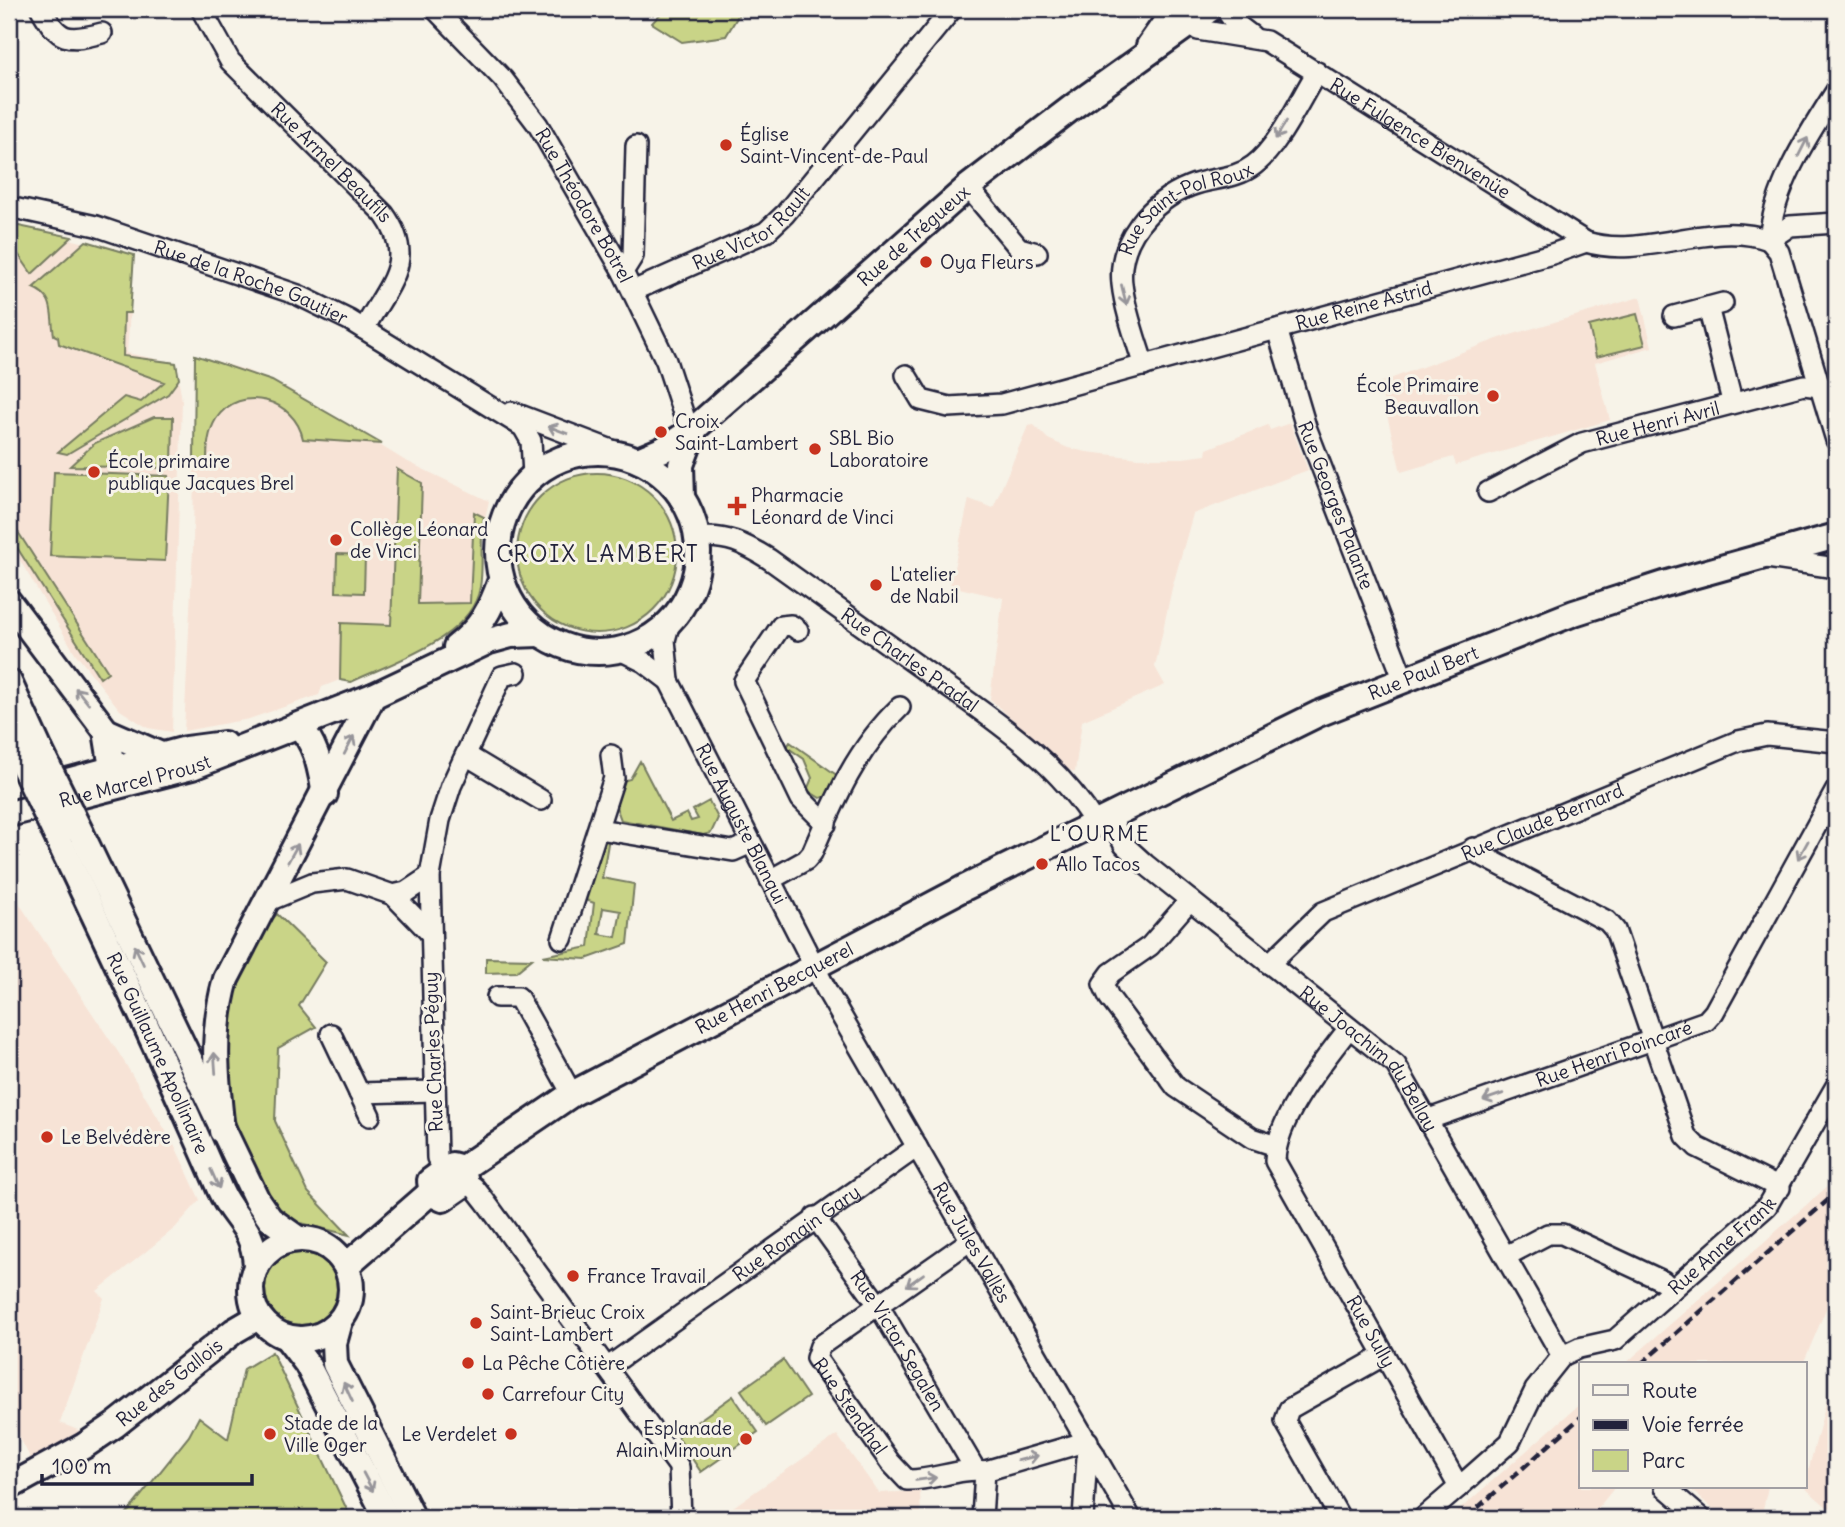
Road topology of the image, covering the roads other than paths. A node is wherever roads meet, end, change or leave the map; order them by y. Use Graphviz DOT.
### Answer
graph roads {
  1 [pos="41,9"];
  2 [pos="201,9"];
  3 [pos="435,9"];
  4 [pos="952,9"];
  5 [pos="1225,9"];
  6 [pos="1189,19"];
  7 [pos="102,33"];
  8 [pos="1253,37"];
  9 [pos="1317,72"];
  10 [pos="1836,91"];
  11 [pos="636,146"];
  12 [pos="968,187"];
  13 [pos="9,207"];
  14 [pos="1836,223"];
  15 [pos="1769,240"];
  16 [pos="1586,242"];
  17 [pos="1037,253"];
  18 [pos="623,272"];
  19 [pos="633,291"];
  20 [pos="1674,316"];
  21 [pos="365,329"];
  22 [pos="1277,329"];
  23 [pos="1143,366"];
  24 [pos="906,375"];
  25 [pos="1827,388"];
  26 [pos="474,398"];
  27 [pos="1732,401"];
  28 [pos="695,428"];
  29 [pos="1836,440"];
  30 [pos="630,457"];
  31 [pos="533,475"];
  32 [pos="1488,492"];
  33 [pos="682,498"];
  34 [pos="1836,536"];
  35 [pos="697,538"];
  36 [pos="1766,558"];
  37 [pos="1836,568"];
  38 [pos="501,580"];
  39 [pos="9,602"];
  40 [pos="670,622"];
  41 [pos="798,630"];
  42 [pos="539,635"];
  43 [pos="620,650"];
  44 [pos="434,664"];
  45 [pos="516,673"];
  46 [pos="1403,678"];
  47 [pos="669,681"];
  48 [pos="9,682"];
  49 [pos="373,696"];
  50 [pos="900,707"];
  51 [pos="298,725"];
  52 [pos="106,731"];
  53 [pos="256,739"];
  54 [pos="1836,742"];
  55 [pos="19,752"];
  56 [pos="161,755"];
  57 [pos="466,755"];
  58 [pos="611,755"];
  59 [pos="112,768"];
  60 [pos="1836,790"];
  61 [pos="86,793"];
  62 [pos="325,794"];
  63 [pos="9,798"];
  64 [pos="541,800"];
  65 [pos="9,814"];
  66 [pos="1103,821"];
  67 [pos="1829,822"];
  68 [pos="826,824"];
  69 [pos="599,829"];
  70 [pos="63,840"];
  71 [pos="751,843"];
  72 [pos="1473,848"];
  73 [pos="430,876"];
  74 [pos="770,880"];
  75 [pos="393,895"];
  76 [pos="1190,900"];
  77 [pos="266,902"];
  78 [pos="429,932"];
  79 [pos="562,939"];
  80 [pos="1269,964"];
  81 [pos="815,968"];
  82 [pos="497,997"];
  83 [pos="1349,1028"];
  84 [pos="331,1034"];
  85 [pos="1654,1042"];
  86 [pos="1836,1086"];
  87 [pos="435,1091"];
  88 [pos="359,1093"];
  89 [pos="572,1094"];
  90 [pos="370,1116"];
  91 [pos="1429,1119"];
  92 [pos="222,1131"];
  93 [pos="1276,1146"];
  94 [pos="917,1147"];
  95 [pos="458,1173"];
  96 [pos="1780,1188"];
  97 [pos="815,1217"];
  98 [pos="297,1238"];
  99 [pos="971,1240"];
  100 [pos="1506,1256"];
  101 [pos="256,1265"];
  102 [pos="346,1266"];
  103 [pos="1672,1290"];
  104 [pos="879,1306"];
  105 [pos="258,1317"];
  106 [pos="340,1321"];
  107 [pos="286,1338"];
  108 [pos="1384,1356"];
  109 [pos="1562,1356"];
  110 [pos="608,1367"];
  111 [pos="1091,1447"];
  112 [pos="980,1470"];
  113 [pos="9,1487"];
  114 [pos="1459,1487"];
  115 [pos="1666,1488"];
  116 [pos="387,1518"];
  117 [pos="413,1518"];
  118 [pos="681,1518"];
  119 [pos="982,1518"];
  120 [pos="1083,1518"];
  121 [pos="1131,1518"];
  122 [pos="1340,1518"];
  123 [pos="1423,1518"];
  124 [pos="1700,1518"];
  1 -- 7 [label="street"];
  2 -- 21 [label="street, Rue Armel Beaufils"];
  3 -- 18 [label="street, Rue Théodore Botrel"];
  4 -- 19 [label="street, Rue Victor Rault"];
  5 -- 8 [label="street, Rue Fulgence Bienvenüe"];
  6 -- 8 [label="street, Rue Fulgence Bienvenüe"];
  6 -- 12 [label="main road, Rue de Trégueux"];
  8 -- 9 [label="street, Rue Fulgence Bienvenüe"];
  9 -- 16 [label="street, Rue Fulgence Bienvenüe"];
  9 -- 23 [label="street, Rue Saint-Pol Roux, one-way"];
  15 -- 10 [label="street, one-way"];
  11 -- 18 [label="street"];
  12 -- 17 [label="street"];
  12 -- 28 [label="main road, Rue de Trégueux"];
  13 -- 21 [label="street, Rue de la Roche Gautier"];
  14 -- 15 [label="street"];
  15 -- 16 [label="street, Rue Reine Astrid"];
  15 -- 25 [label="street"];
  16 -- 22 [label="street, Rue Reine Astrid"];
  18 -- 19 [label="street, Rue Théodore Botrel"];
  19 -- 28 [label="street, Rue Théodore Botrel"];
  20 -- 27 [label="street"];
  21 -- 26 [label="street, Rue de la Roche Gautier"];
  22 -- 23 [label="street, Rue Reine Astrid"];
  22 -- 46 [label="street, Rue Georges Palante"];
  23 -- 24 [label="street, Rue Reine Astrid"];
  25 -- 27 [label="street, Rue Henri Avril"];
  25 -- 29 [label="street"];
  30 -- 26 [label="street, one-way"];
  26 -- 31 [label="street"];
  27 -- 32 [label="street, Rue Henri Avril"];
  28 -- 30 [label="main road, Rue de Trégueux"];
  28 -- 33 [label="main road, Rue de Trégueux"];
  30 -- 31 [label="main road"];
  30 -- 33 [label="main road"];
  31 -- 38 [label="main road"];
  33 -- 35 [label="main road"];
  34 -- 36 [label="main road, Rue Paul Bert"];
  35 -- 40 [label="main road"];
  35 -- 66 [label="street, Rue Charles Pradal"];
  36 -- 37 [label="street, Rue Paul Bert"];
  36 -- 46 [label="main road, Rue Paul Bert"];
  38 -- 42 [label="main road"];
  38 -- 44 [label="main road, Rue Marcel Proust"];
  52 -- 39 [label="main road, one-way"];
  40 -- 43 [label="main road"];
  40 -- 47 [label="street, Rue Auguste Blanqui"];
  41 -- 68 [label="street"];
  42 -- 43 [label="main road"];
  42 -- 44 [label="main road, Rue Marcel Proust"];
  43 -- 47 [label="street, Rue Auguste Blanqui"];
  44 -- 49 [label="main road, Rue Marcel Proust"];
  45 -- 57 [label="street, Rue Charles Péguy"];
  46 -- 66 [label="main road, Rue Paul Bert"];
  47 -- 71 [label="street, Rue Auguste Blanqui"];
  48 -- 55 [label="main road"];
  49 -- 51 [label="main road, Rue Marcel Proust"];
  62 -- 49 [label="main road, one-way"];
  50 -- 68 [label="street"];
  51 -- 53 [label="main road, Rue Marcel Proust"];
  51 -- 62 [label="main road"];
  52 -- 56 [label="main road"];
  52 -- 59 [label="main road"];
  53 -- 56 [label="main road, Rue Marcel Proust"];
  53 -- 61 [label="main road, Rue Marcel Proust"];
  54 -- 72 [label="street, Rue Claude Bernard"];
  55 -- 70 [label="main road, bridge"];
  56 -- 59 [label="main road, Rue Marcel Proust"];
  57 -- 64 [label="street"];
  57 -- 73 [label="street, Rue Charles Péguy"];
  58 -- 69 [label="street"];
  59 -- 61 [label="main road"];
  59 -- 63 [label="main road, Rue Marcel Proust"];
  60 -- 67 [label="street, Rue Henri Poincaré"];
  61 -- 65 [label="main road, Rue Marcel Proust"];
  77 -- 62 [label="main road, one-way"];
  66 -- 76 [label="street, Rue Joachim du Bellay"];
  66 -- 81 [label="main road, Rue Henri Becquerel"];
  67 -- 85 [label="street, Rue Henri Poincaré, one-way"];
  68 -- 74 [label="street"];
  69 -- 71 [label="street"];
  69 -- 79 [label="street"];
  92 -- 70 [label="main road, Rue Guillaume Apollinaire, one-way"];
  70 -- 101 [label="main road, Rue Guillaume Apollinaire, one-way"];
  71 -- 74 [label="street, Rue Auguste Blanqui"];
  72 -- 80 [label="street, Rue Claude Bernard"];
  72 -- 85 [label="street"];
  73 -- 75 [label="street"];
  73 -- 78 [label="street, Rue Charles Péguy"];
  74 -- 81 [label="street, Rue Auguste Blanqui"];
  75 -- 77 [label="street"];
  75 -- 78 [label="street"];
  76 -- 80 [label="street, Rue Joachim du Bellay"];
  76 -- 93 [label="street"];
  92 -- 77 [label="main road, one-way"];
  78 -- 87 [label="street, Rue Charles Péguy"];
  80 -- 83 [label="street, Rue Joachim du Bellay"];
  81 -- 89 [label="main road, Rue Henri Becquerel"];
  81 -- 94 [label="street, Rue Jules Vallès"];
  82 -- 89 [label="street"];
  83 -- 91 [label="street, Rue Joachim du Bellay"];
  83 -- 93 [label="street"];
  84 -- 88 [label="street"];
  85 -- 91 [label="street, Rue Henri Poincaré, one-way"];
  85 -- 96 [label="street"];
  86 -- 96 [label="street, Rue Anne Frank"];
  87 -- 88 [label="street"];
  87 -- 95 [label="street, Rue Charles Péguy"];
  88 -- 90 [label="street"];
  89 -- 95 [label="main road, Rue Henri Becquerel"];
  91 -- 100 [label="street, Rue Joachim du Bellay"];
  92 -- 98 [label="main road, Rue Guillaume Apollinaire"];
  93 -- 108 [label="street, Rue Sully"];
  94 -- 97 [label="street, Rue Romain Gary"];
  94 -- 99 [label="street, Rue Jules Vallès"];
  95 -- 102 [label="main road"];
  95 -- 110 [label="street"];
  96 -- 103 [label="street, Rue Anne Frank"];
  97 -- 104 [label="street, Rue Victor Segalen"];
  97 -- 110 [label="street, Rue Romain Gary"];
  98 -- 101 [label="main road"];
  98 -- 102 [label="main road"];
  99 -- 104 [label="street, Rue Stendhal, one-way"];
  99 -- 111 [label="street, Rue Jules Vallès"];
  100 -- 103 [label="street"];
  100 -- 109 [label="street, Rue Joachim du Bellay"];
  101 -- 105 [label="main road"];
  102 -- 106 [label="main road"];
  103 -- 109 [label="street, Rue Anne Frank"];
  104 -- 112 [label="street, Rue Victor Segalen"];
  104 -- 112 [label="street, Rue Stendhal, one-way"];
  105 -- 107 [label="main road"];
  105 -- 113 [label="main road, Rue des Gallois"];
  106 -- 107 [label="main road"];
  117 -- 106 [label="main road, one-way"];
  107 -- 116 [label="main road, one-way"];
  108 -- 114 [label="street, Rue Sully"];
  108 -- 122 [label="street"];
  109 -- 114 [label="street"];
  110 -- 118 [label="street"];
  112 -- 111 [label="street, one-way"];
  111 -- 120 [label="street"];
  111 -- 121 [label="street, Rue Jules Vallès"];
  112 -- 119 [label="street"];
  114 -- 123 [label="street"];
  115 -- 124 [label="street"];
}
